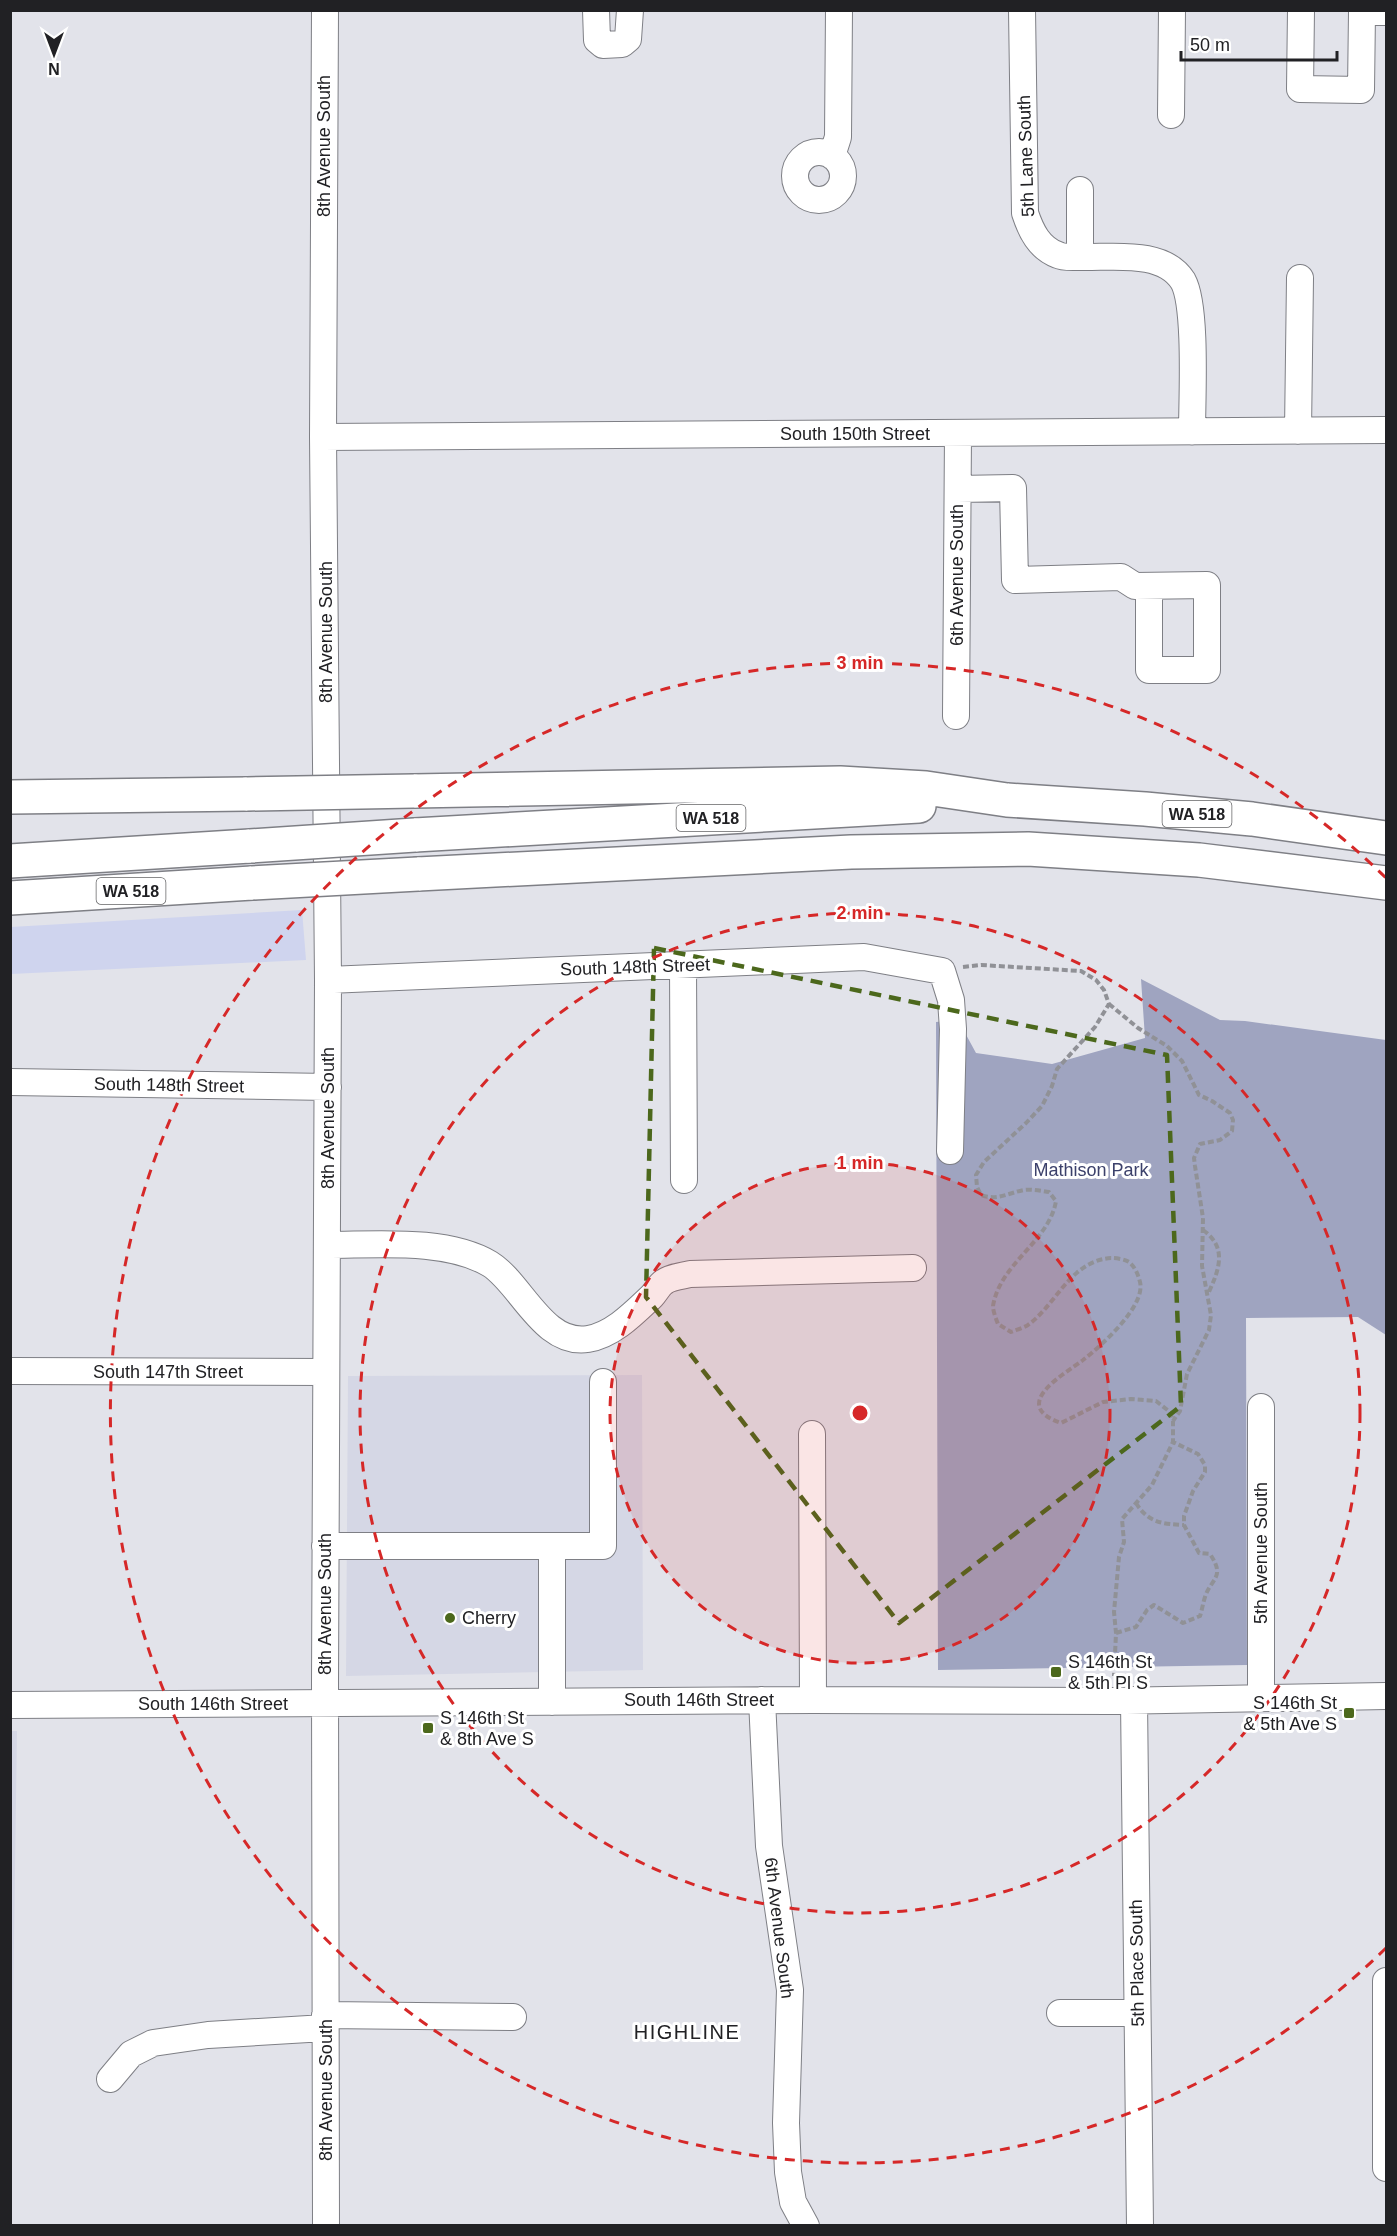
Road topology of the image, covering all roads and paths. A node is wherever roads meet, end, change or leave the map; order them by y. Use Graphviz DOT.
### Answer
graph roads {
  1 [pos="325,10"];
  2 [pos="596,10"];
  3 [pos="630,10"];
  4 [pos="839,10"];
  5 [pos="1023,10"];
  6 [pos="1172,10"];
  7 [pos="1301,10"];
  8 [pos="1386,12"];
  9 [pos="1171,115"];
  10 [pos="832,156"];
  11 [pos="1080,190"];
  12 [pos="1080,257"];
  13 [pos="1300,278"];
  14 [pos="1386,429"];
  15 [pos="1298,431"];
  16 [pos="1192,432"];
  17 [pos="958,434"];
  18 [pos="323,437"];
  19 [pos="958,489"];
  20 [pos="1149,586"];
  21 [pos="956,716"];
  22 [pos="10,797"];
  23 [pos="1007,800"];
  24 [pos="1386,838"];
  25 [pos="10,861"];
  26 [pos="1386,883"];
  27 [pos="10,898"];
  28 [pos="682,965"];
  29 [pos="942,971"];
  30 [pos="328,980"];
  31 [pos="1109,1004"];
  32 [pos="10,1082"];
  33 [pos="328,1087"];
  34 [pos="950,1151"];
  35 [pos="684,1180"];
  36 [pos="1203,1230"];
  37 [pos="327,1245"];
  38 [pos="913,1268"];
  39 [pos="1208,1294"];
  40 [pos="10,1371"];
  41 [pos="326,1372"];
  42 [pos="603,1382"];
  43 [pos="1261,1407"];
  44 [pos="1173,1421"];
  45 [pos="812,1434"];
  46 [pos="1173,1442"];
  47 [pos="1136,1503"];
  48 [pos="1184,1526"];
  49 [pos="325,1546"];
  50 [pos="552,1546"];
  51 [pos="1116,1632"];
  52 [pos="1114,1676"];
  53 [pos="1386,1696"];
  54 [pos="1261,1698"];
  55 [pos="762,1700"];
  56 [pos="813,1700"];
  57 [pos="1134,1700"];
  58 [pos="552,1702"];
  59 [pos="325,1704"];
  60 [pos="10,1705"];
  61 [pos="1386,1980"];
  62 [pos="1060,2013"];
  63 [pos="1137,2013"];
  64 [pos="513,2017"];
  65 [pos="325,2021"];
  66 [pos="110,2079"];
  67 [pos="1386,2168"];
  68 [pos="326,2226"];
  69 [pos="806,2226"];
  70 [pos="1140,2226"];
  1 -- 18 [label="street, 8th Avenue South"];
  2 -- 3 [label="street"];
  4 -- 10 [label="street"];
  5 -- 12 [label="street, 5th Lane South"];
  6 -- 9 [label="street"];
  7 -- 8 [label="street"];
  11 -- 12 [label="street"];
  12 -- 16 [label="street, 5th Lane South"];
  13 -- 15 [label="street"];
  14 -- 15 [label="street, South 150th Street"];
  15 -- 16 [label="street, South 150th Street"];
  16 -- 17 [label="street, South 150th Street"];
  17 -- 18 [label="street, South 150th Street"];
  17 -- 19 [label="street, 6th Avenue South"];
  18 -- 30 [label="street, 8th Avenue South"];
  19 -- 20 [label="street"];
  19 -- 21 [label="street, 6th Avenue South"];
  22 -- 23 [label="highway, bridge"];
  23 -- 24 [label="highway, WA 518"];
  23 -- 25 [label="highway, WA 518, bridge"];
  26 -- 27 [label="highway, WA 518, bridge"];
  28 -- 29 [label="street, South 148th Street"];
  28 -- 30 [label="street, South 148th Street"];
  28 -- 35 [label="street"];
  29 -- 31 [label="path"];
  29 -- 34 [label="street"];
  30 -- 33 [label="street, 8th Avenue South"];
  31 -- 36 [label="path"];
  31 -- 44 [label="path"];
  32 -- 33 [label="street, South 148th Street"];
  33 -- 37 [label="street, 8th Avenue South"];
  36 -- 39 [label="path"];
  36 -- 39 [label="path"];
  37 -- 38 [label="street"];
  37 -- 41 [label="street, 8th Avenue South"];
  39 -- 44 [label="path"];
  40 -- 41 [label="street, South 147th Street"];
  41 -- 49 [label="street, 8th Avenue South"];
  42 -- 50 [label="street"];
  43 -- 54 [label="street, 5th Avenue South"];
  44 -- 46 [label="path"];
  45 -- 56 [label="street"];
  46 -- 47 [label="path"];
  46 -- 48 [label="path"];
  47 -- 48 [label="path"];
  47 -- 51 [label="path"];
  48 -- 51 [label="path"];
  49 -- 50 [label="street"];
  49 -- 59 [label="street, 8th Avenue South"];
  50 -- 58 [label="street"];
  51 -- 52 [label="path"];
  53 -- 54 [label="street, South 146th Street"];
  54 -- 57 [label="street, South 146th Street"];
  55 -- 56 [label="street, South 146th Street"];
  55 -- 58 [label="street, South 146th Street"];
  55 -- 69 [label="street, 6th Avenue South"];
  56 -- 57 [label="street, South 146th Street"];
  57 -- 63 [label="street, 5th Place South"];
  58 -- 59 [label="street, South 146th Street"];
  59 -- 60 [label="street, South 146th Street"];
  59 -- 65 [label="street, 8th Avenue South"];
  61 -- 67 [label="street"];
  62 -- 63 [label="street"];
  63 -- 70 [label="street, 5th Place South"];
  64 -- 65 [label="street"];
  65 -- 66 [label="street"];
  65 -- 68 [label="street, 8th Avenue South"];
}
